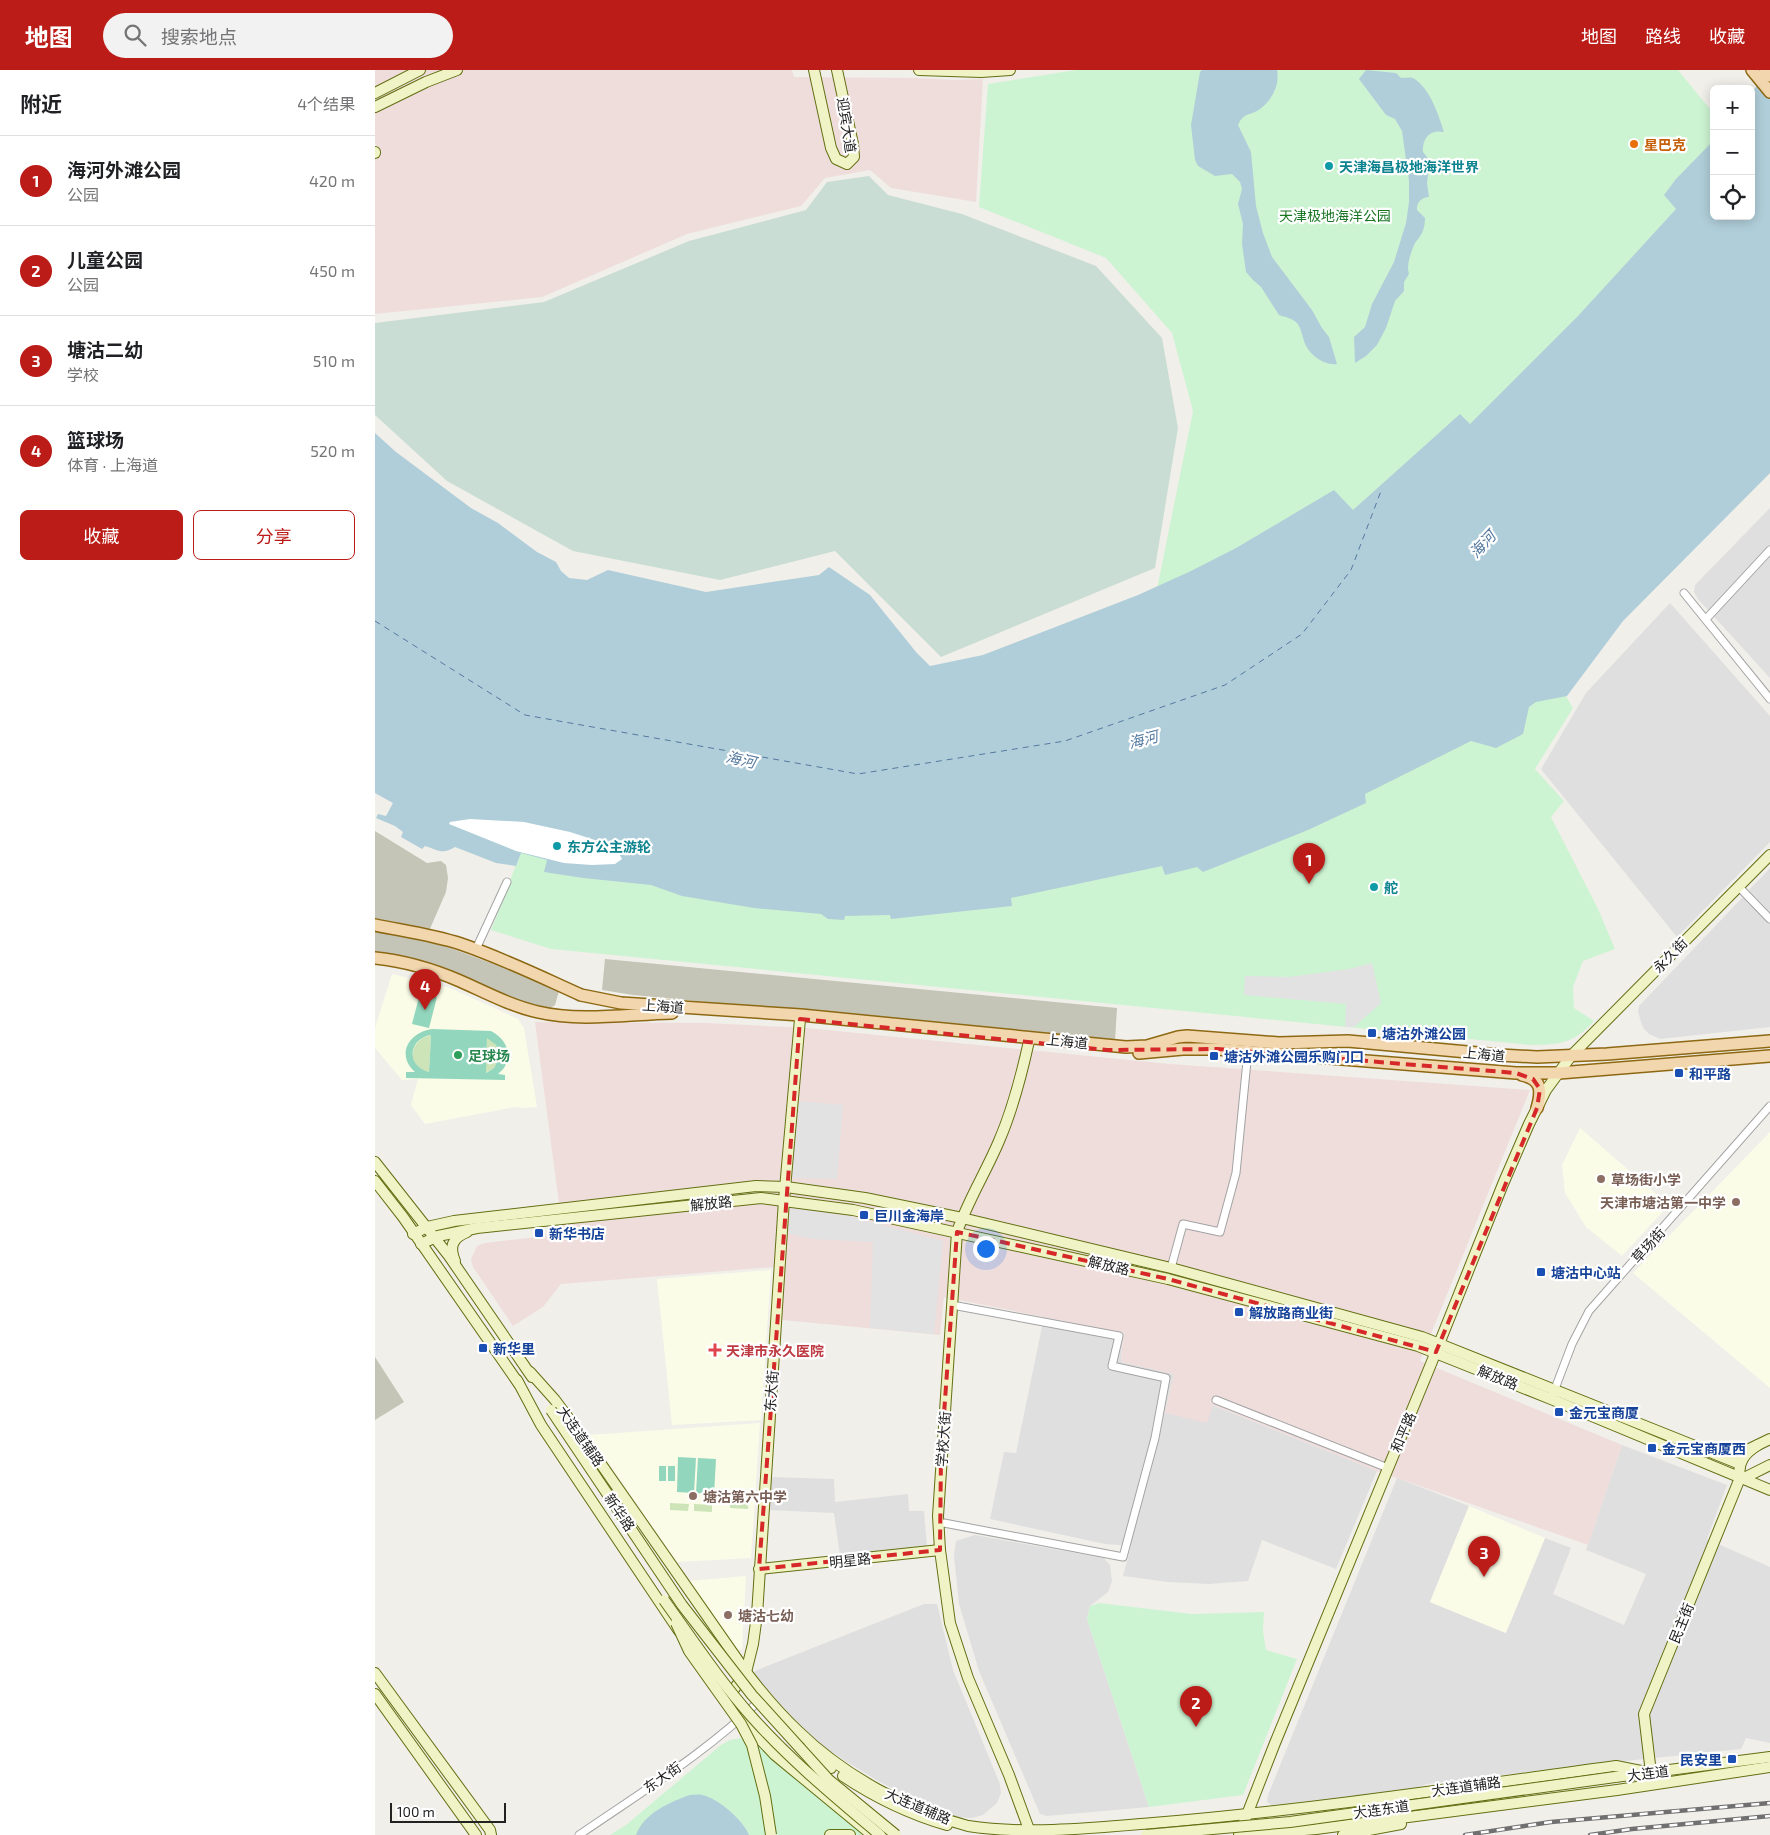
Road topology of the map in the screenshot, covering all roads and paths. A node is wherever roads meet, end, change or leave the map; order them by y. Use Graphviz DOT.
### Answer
graph roads {
  1 [pos="421,70"];
  2 [pos="457,70"];
  3 [pos="813,70"];
  4 [pos="837,70"];
  5 [pos="919,70"];
  6 [pos="1010,70"];
  7 [pos="1752,70"];
  8 [pos="1765,70"];
  9 [pos="1770,76"];
  10 [pos="1770,92"];
  11 [pos="375,93"];
  12 [pos="375,107"];
  13 [pos="1770,550"];
  14 [pos="1685,593"];
  15 [pos="1706,619"];
  16 [pos="1770,699"];
  17 [pos="1770,855"];
  18 [pos="507,882"];
  19 [pos="1739,887"];
  20 [pos="1770,919"];
  21 [pos="375,925"];
  22 [pos="476,949"];
  23 [pos="375,958"];
  24 [pos="800,1019"];
  25 [pos="1770,1041"];
  26 [pos="1029,1042"];
  27 [pos="1248,1051"];
  28 [pos="1571,1056"];
  29 [pos="1770,1056"];
  30 [pos="1559,1073"];
  31 [pos="1516,1074"];
  32 [pos="1770,1106"];
  33 [pos="1537,1108"];
  34 [pos="375,1162"];
  35 [pos="375,1181"];
  36 [pos="786,1187"];
  37 [pos="784,1200"];
  38 [pos="412,1208"];
  39 [pos="403,1217"];
  40 [pos="962,1218"];
  41 [pos="454,1226"];
  42 [pos="477,1228"];
  43 [pos="957,1232"];
  44 [pos="428,1234"];
  45 [pos="1171,1268"];
  46 [pos="459,1270"];
  47 [pos="952,1305"];
  48 [pos="1441,1347"];
  49 [pos="530,1372"];
  50 [pos="517,1380"];
  51 [pos="1552,1394"];
  52 [pos="1216,1400"];
  53 [pos="547,1412"];
  54 [pos="1770,1439"];
  55 [pos="1758,1445"];
  56 [pos="1717,1454"];
  57 [pos="1740,1464"];
  58 [pos="1770,1465"];
  59 [pos="1388,1468"];
  60 [pos="1740,1478"];
  61 [pos="1770,1490"];
  62 [pos="939,1525"];
  63 [pos="940,1550"];
  64 [pos="759,1569"];
  65 [pos="665,1600"];
  66 [pos="746,1672"];
  67 [pos="375,1673"];
  68 [pos="375,1694"];
  69 [pos="764,1695"];
  70 [pos="728,1698"];
  71 [pos="742,1718"];
  72 [pos="795,1743"];
  73 [pos="1770,1757"];
  74 [pos="1770,1767"];
  75 [pos="1651,1773"];
  76 [pos="1615,1777"];
  77 [pos="1666,1782"];
  78 [pos="1617,1790"];
  79 [pos="1248,1815"];
  80 [pos="1316,1829"];
  81 [pos="1031,1834"];
  82 [pos="476,1835"];
  83 [pos="491,1835"];
  84 [pos="579,1835"];
  85 [pos="771,1835"];
  86 [pos="830,1835"];
  87 [pos="850,1835"];
  88 [pos="871,1835"];
  89 [pos="880,1835"];
  90 [pos="896,1835"];
  91 [pos="992,1835"];
  92 [pos="1146,1835"];
  93 [pos="1239,1835"];
  94 [pos="1246,1835"];
  95 [pos="1290,1835"];
  96 [pos="1343,1835"];
  1 -- 11 [label="street"];
  2 -- 12 [label="street"];
  3 -- 4 [label="street, 迎宾大道"];
  5 -- 6 [label="street"];
  7 -- 10 [label="main road"];
  8 -- 9 [label="main road"];
  13 -- 15 [label="street"];
  14 -- 15 [label="street"];
  15 -- 16 [label="street"];
  17 -- 19 [label="street, 永久街"];
  18 -- 22 [label="street"];
  19 -- 20 [label="street"];
  19 -- 28 [label="street, 永久街"];
  21 -- 22 [label="main road, 上海道"];
  22 -- 28 [label="main road, 上海道"];
  23 -- 24 [label="main road, 上海道"];
  24 -- 26 [label="main road, 上海道"];
  24 -- 36 [label="street, 东大街"];
  25 -- 28 [label="main road, 上海道"];
  26 -- 27 [label="main road, 上海道"];
  26 -- 40 [label="street, 学校大街"];
  27 -- 31 [label="main road, 上海道"];
  27 -- 45 [label="street"];
  28 -- 30 [label="street"];
  29 -- 30 [label="main road, 上海道"];
  30 -- 31 [label="main road, 上海道"];
  30 -- 33 [label="street"];
  31 -- 33 [label="main road"];
  32 -- 51 [label="street, 草场街"];
  33 -- 48 [label="street"];
  34 -- 38 [label="street, 新华路"];
  35 -- 39 [label="street"];
  36 -- 37 [label="street, 东大街"];
  36 -- 40 [label="street, 解放路"];
  36 -- 41 [label="street, 解放路"];
  37 -- 42 [label="street, 解放路"];
  37 -- 43 [label="street, 解放路"];
  37 -- 64 [label="street, 东大街"];
  38 -- 41 [label="street"];
  38 -- 44 [label="street, 新华路"];
  39 -- 44 [label="street"];
  39 -- 44 [label="street, 解放路"];
  40 -- 43 [label="street, 学校大街"];
  40 -- 45 [label="street, 解放路"];
  41 -- 42 [label="street, 解放路"];
  41 -- 44 [label="street, 解放路"];
  42 -- 46 [label="street"];
  43 -- 47 [label="street, 学校大街"];
  43 -- 48 [label="street, 解放路"];
  44 -- 46 [label="street, 新华路"];
  44 -- 50 [label="street, 新华路"];
  45 -- 48 [label="street, 解放路"];
  46 -- 49 [label="street, 新华路"];
  47 -- 62 [label="street, 学校大街"];
  47 -- 62 [label="street"];
  48 -- 51 [label="street, 解放路"];
  48 -- 51 [label="street, 解放路"];
  48 -- 59 [label="street, 和平路"];
  49 -- 53 [label="street, 新华路"];
  49 -- 66 [label="street, 大连道辅路"];
  50 -- 53 [label="street, 新华路"];
  50 -- 70 [label="street, 大连道辅路"];
  51 -- 56 [label="street, 解放路"];
  51 -- 60 [label="street, 解放路"];
  52 -- 59 [label="street"];
  53 -- 65 [label="street, 新华路"];
  53 -- 72 [label="street, 新华路, bridge"];
  54 -- 55 [label="street"];
  55 -- 56 [label="street"];
  55 -- 57 [label="street"];
  56 -- 57 [label="street, 解放路"];
  57 -- 60 [label="street"];
  58 -- 60 [label="street"];
  59 -- 79 [label="street, 和平路"];
  60 -- 61 [label="street, 解放路"];
  60 -- 75 [label="street, 民主街"];
  62 -- 63 [label="street, 学校大街"];
  63 -- 64 [label="street, 明星路"];
  63 -- 81 [label="street, 学校大街"];
  64 -- 66 [label="street, 东大街"];
  65 -- 85 [label="street, bridge"];
  65 -- 89 [label="street, 新华路, bridge"];
  66 -- 69 [label="street, 大连道辅路"];
  66 -- 70 [label="street, 东大街"];
  67 -- 83 [label="street"];
  68 -- 82 [label="street"];
  69 -- 71 [label="street, 东大街"];
  69 -- 81 [label="street, 大连道辅路"];
  70 -- 71 [label="street, 大连道辅路"];
  71 -- 84 [label="street, 东大街"];
  71 -- 88 [label="street, 大连道辅路"];
  72 -- 90 [label="street, 新华路, bridge"];
  72 -- 91 [label="street, bridge"];
  73 -- 75 [label="street, 大连道"];
  74 -- 77 [label="street, 大连道"];
  75 -- 76 [label="street, 大连道"];
  75 -- 79 [label="street, 大连道辅路"];
  76 -- 92 [label="street, 大连东道, bridge"];
  77 -- 78 [label="street, 大连道"];
  77 -- 96 [label="street, 大连道辅路"];
  78 -- 80 [label="street, 大连东道"];
  79 -- 81 [label="street, 大连道辅路"];
  79 -- 93 [label="street, 和平路"];
  80 -- 94 [label="street, 大连东道"];
  80 -- 95 [label="street"];
  86 -- 87 [label="street"];
}
